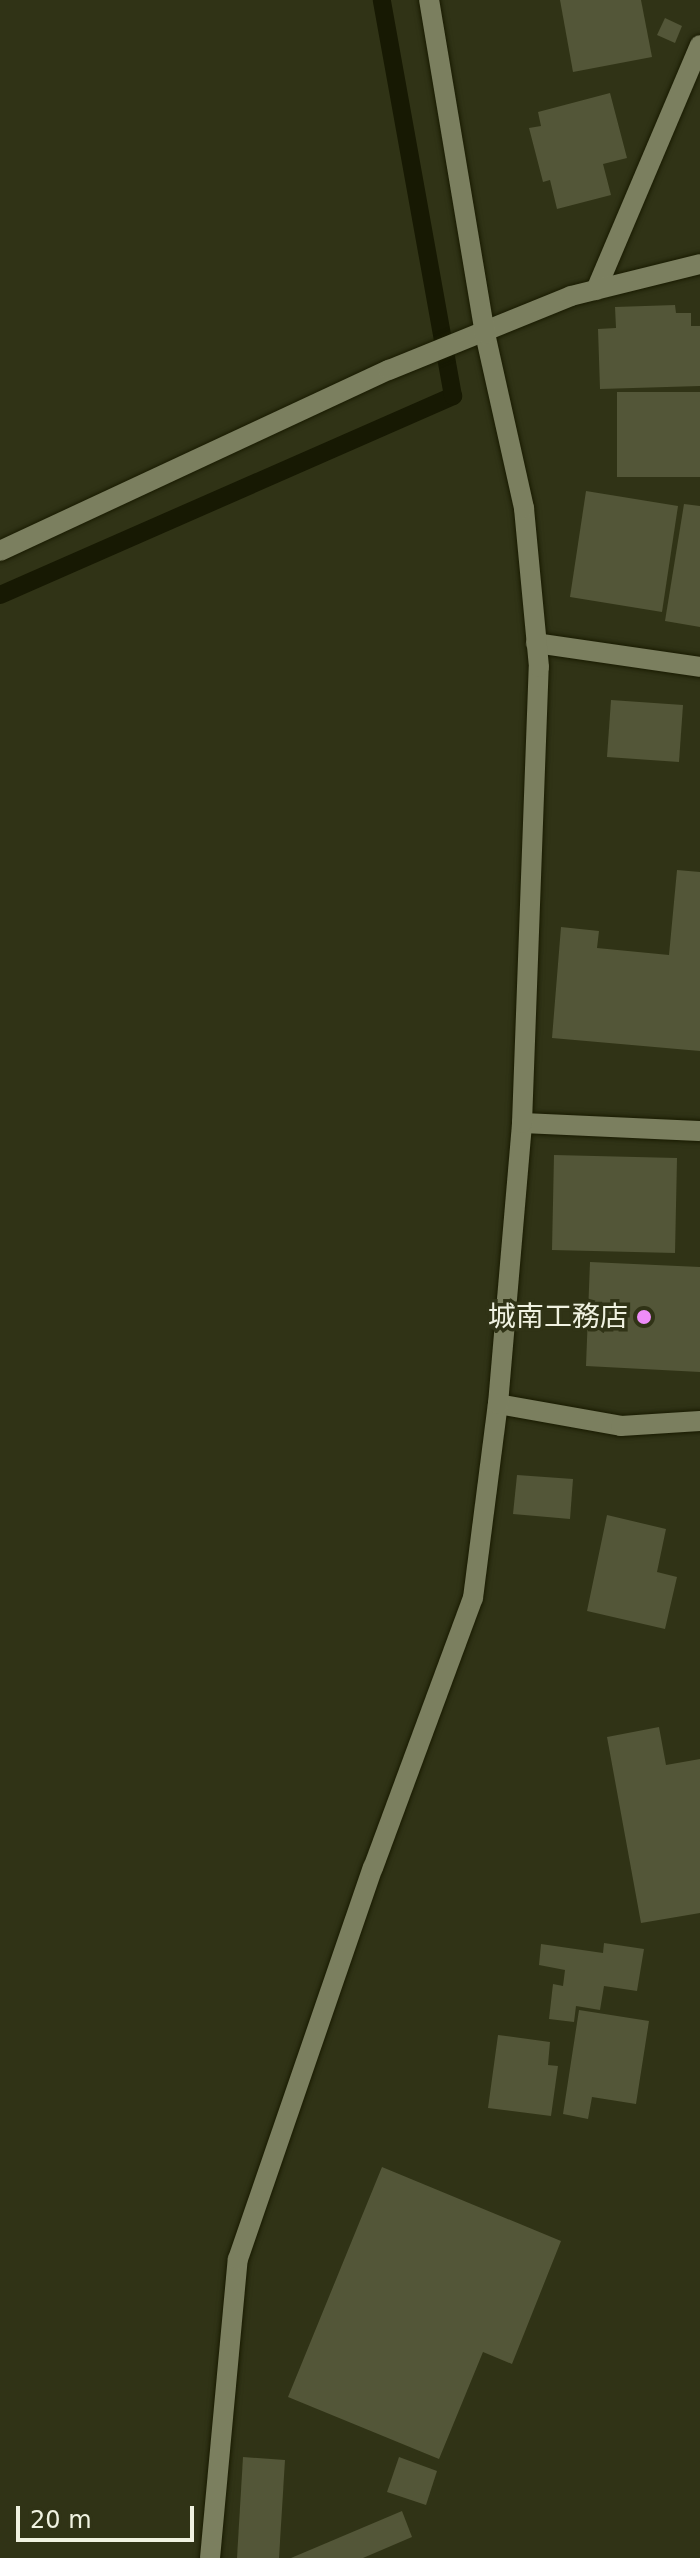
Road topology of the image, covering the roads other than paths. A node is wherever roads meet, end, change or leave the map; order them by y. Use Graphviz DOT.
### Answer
graph roads {
  1 [pos="429,0"];
  2 [pos="700,45"];
  3 [pos="700,264"];
  4 [pos="596,290"];
  5 [pos="485,334"];
  6 [pos="0,551"];
  7 [pos="536,643"];
  8 [pos="700,667"];
  9 [pos="522,1123"];
  10 [pos="700,1131"];
  11 [pos="498,1404"];
  12 [pos="700,1421"];
  13 [pos="210,2558"];
  1 -- 5 [label="street"];
  2 -- 4 [label="street"];
  3 -- 4 [label="street"];
  4 -- 5 [label="street"];
  5 -- 6 [label="street"];
  5 -- 7 [label="street"];
  7 -- 8 [label="street"];
  7 -- 9 [label="street"];
  9 -- 10 [label="street"];
  9 -- 11 [label="street"];
  11 -- 12 [label="street"];
  11 -- 13 [label="street"];
}
